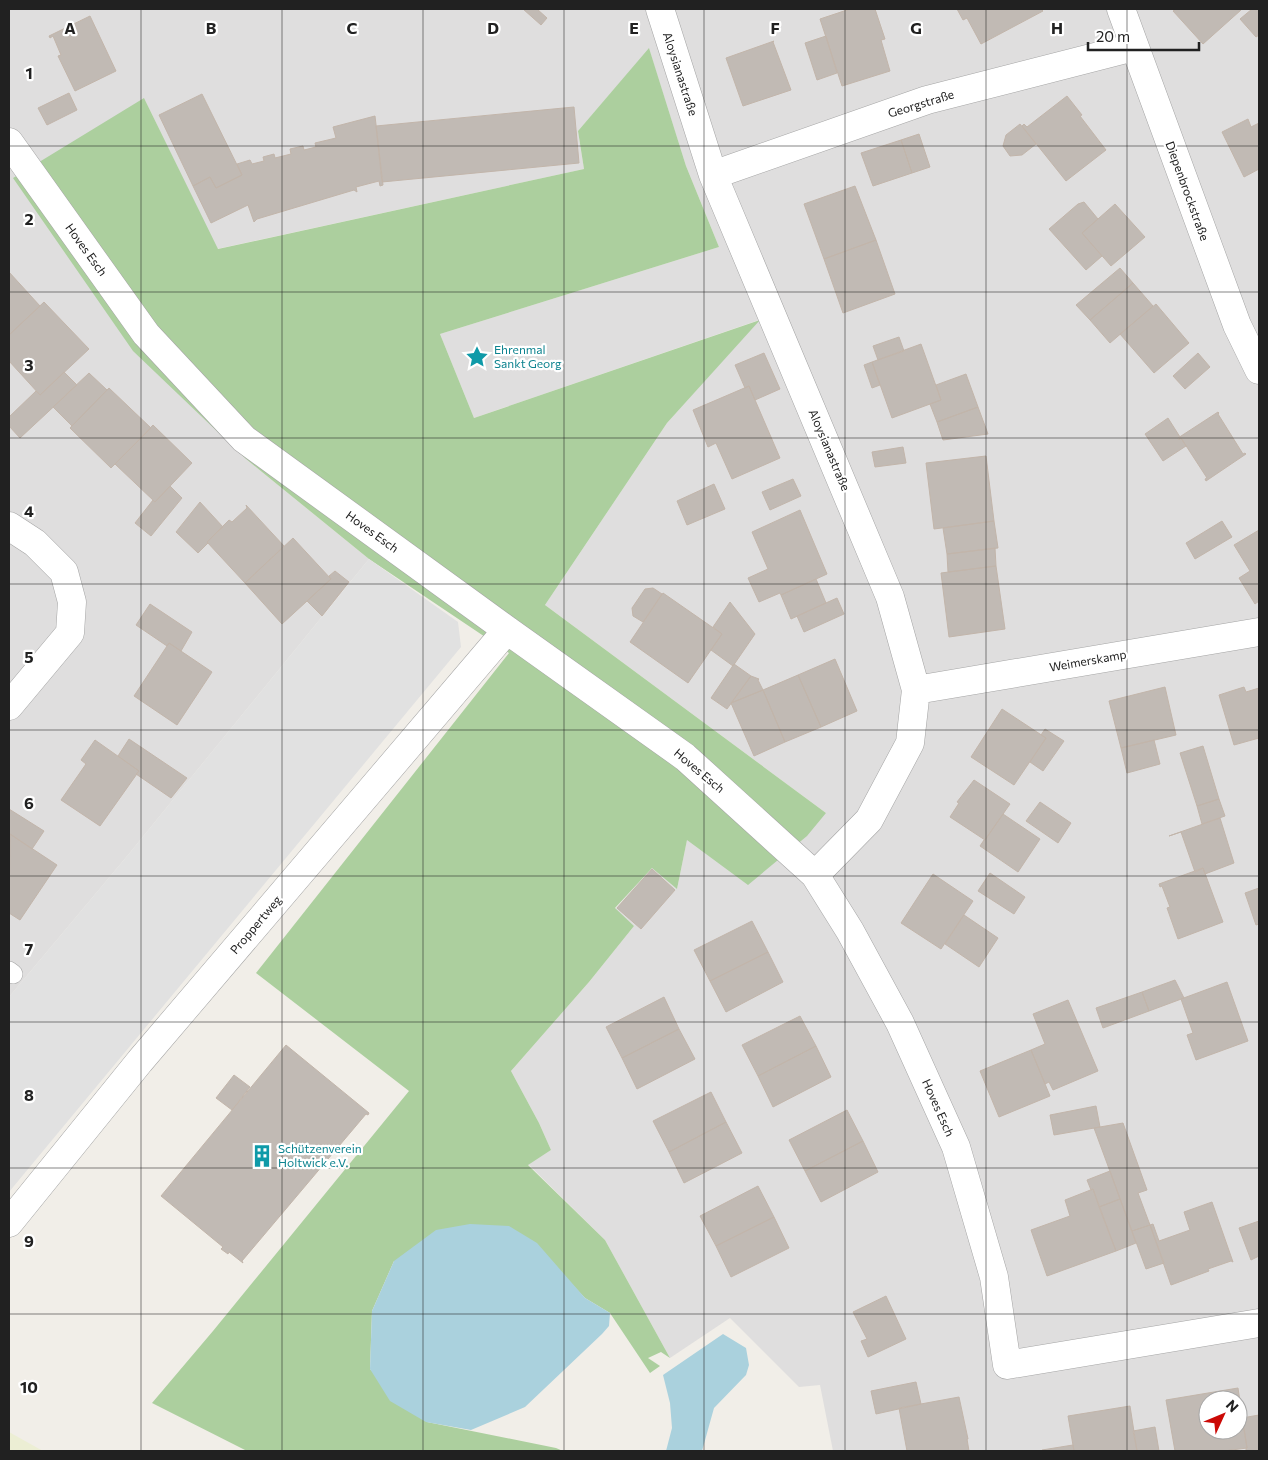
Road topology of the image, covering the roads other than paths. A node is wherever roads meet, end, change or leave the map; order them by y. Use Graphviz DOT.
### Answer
graph roads {
  1 [pos="660,9"];
  2 [pos="1121,9"];
  3 [pos="1134,47"];
  4 [pos="9,142"];
  5 [pos="713,174"];
  6 [pos="1259,370"];
  7 [pos="9,526"];
  8 [pos="506,630"];
  9 [pos="1259,632"];
  10 [pos="916,690"];
  11 [pos="9,706"];
  12 [pos="816,875"];
  13 [pos="9,1223"];
  14 [pos="1259,1323"];
  1 -- 5 [label="street, Aloysianastraße"];
  2 -- 3 [label="street, Diepenbrockstraße"];
  3 -- 5 [label="street, Georgstraße"];
  3 -- 6 [label="street, Diepenbrockstraße"];
  4 -- 8 [label="street, Hoves Esch"];
  5 -- 10 [label="street, Aloysianastraße"];
  7 -- 11 [label="street"];
  8 -- 12 [label="street, Hoves Esch"];
  8 -- 13 [label="street, Proppertweg"];
  9 -- 10 [label="street, Weimerskamp"];
  10 -- 12 [label="street, Aloysianastraße"];
  12 -- 14 [label="street, Hoves Esch"];
}
